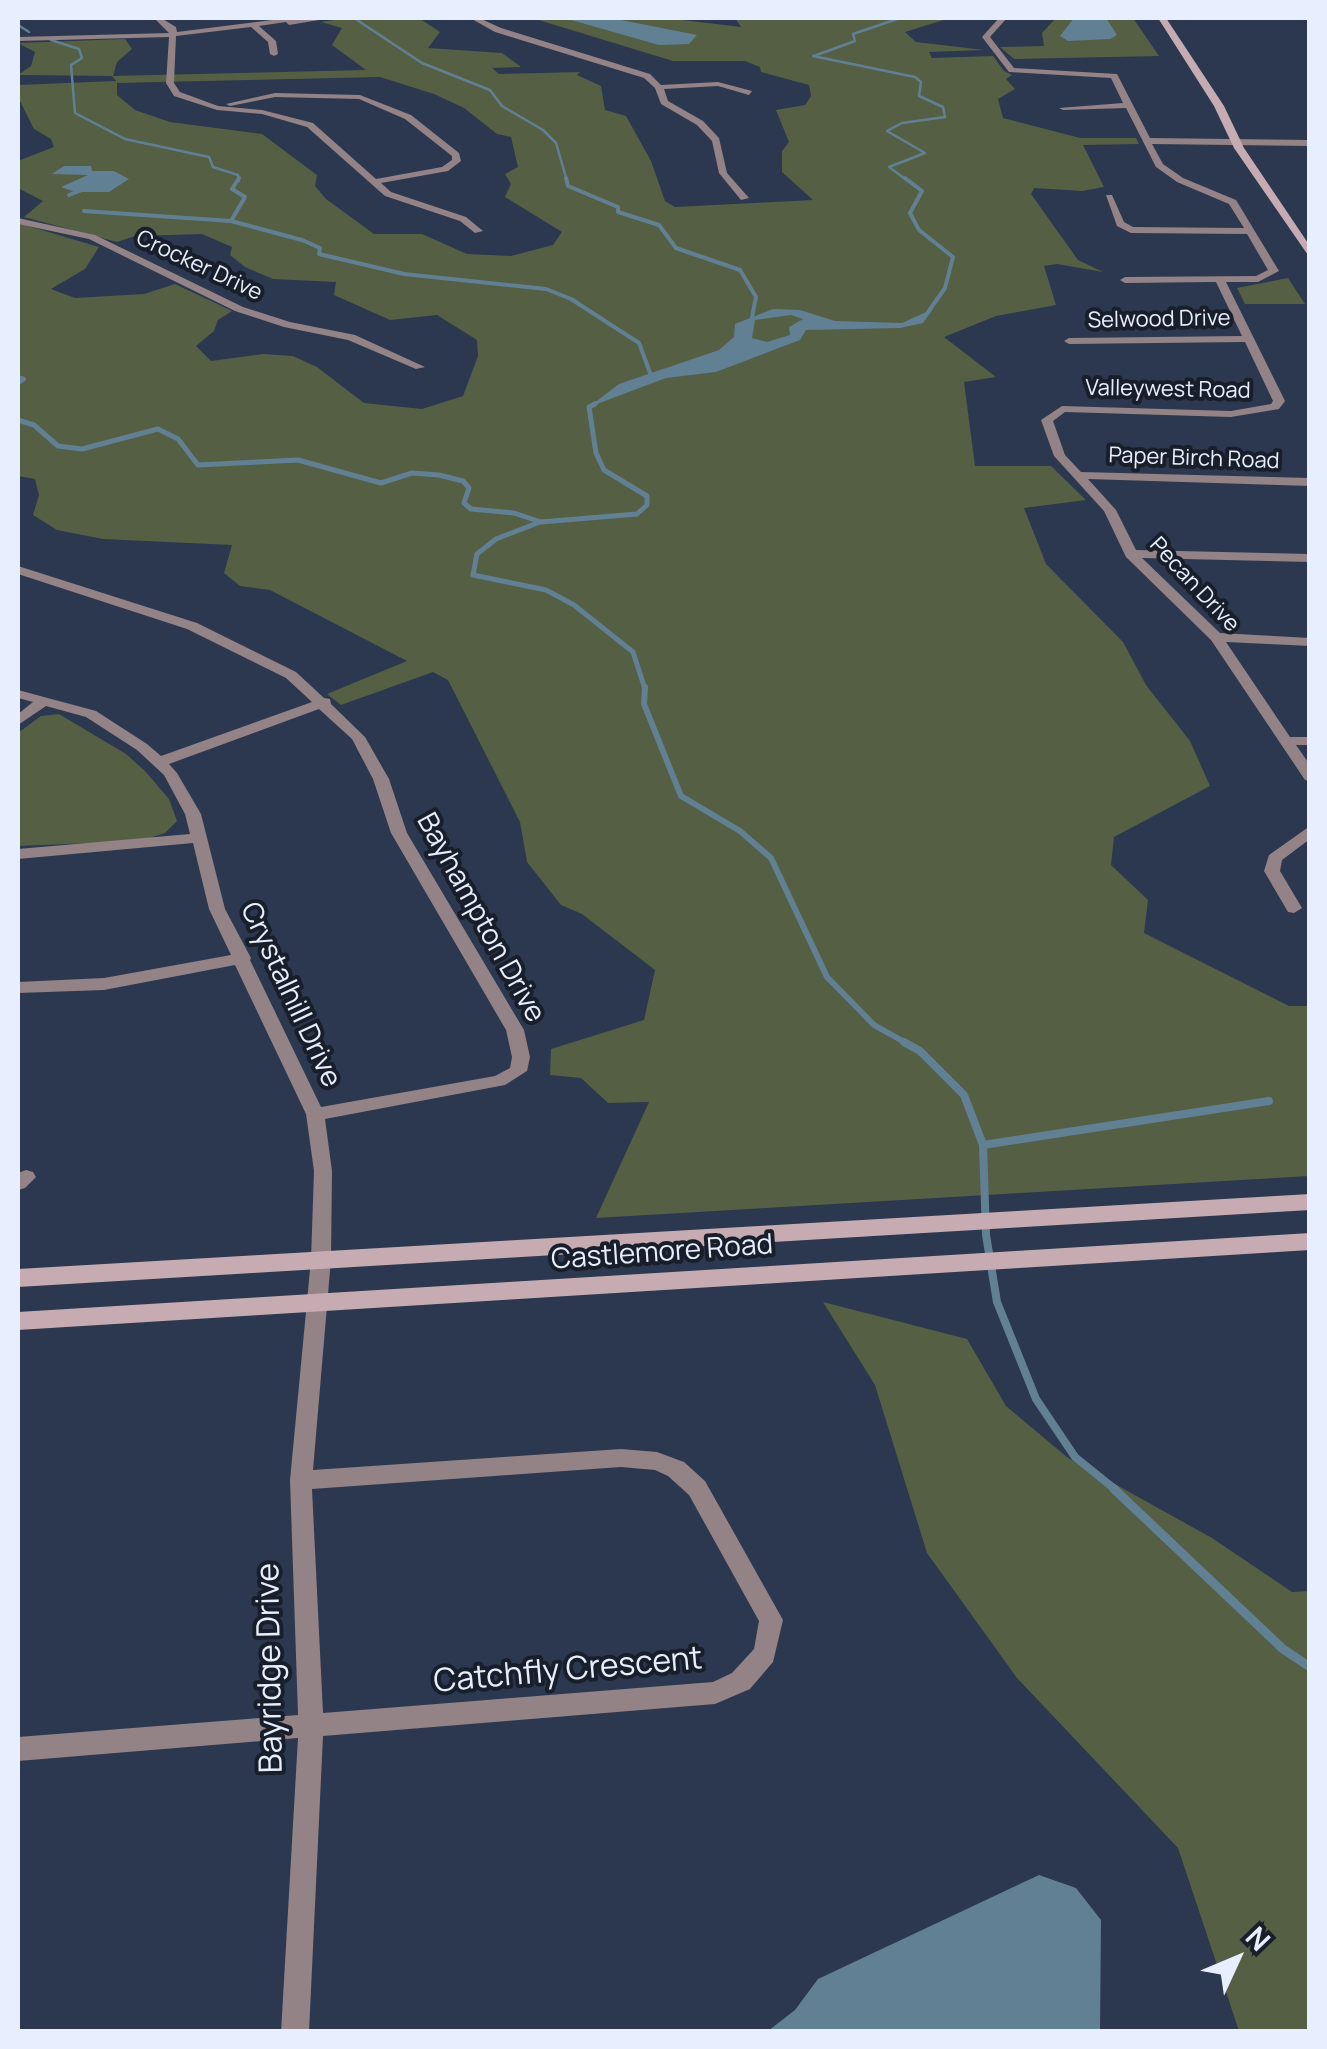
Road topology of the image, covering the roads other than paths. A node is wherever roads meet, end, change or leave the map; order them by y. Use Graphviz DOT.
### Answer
graph roads {
  1 [pos="157,18"];
  2 [pos="300,18"];
  3 [pos="328,18"];
  4 [pos="474,18"];
  5 [pos="1003,18"];
  6 [pos="1162,18"];
  7 [pos="254,25"];
  8 [pos="173,34"];
  9 [pos="18,37"];
  10 [pos="274,54"];
  11 [pos="659,87"];
  12 [pos="749,92"];
  13 [pos="1129,105"];
  14 [pos="218,108"];
  15 [pos="1064,108"];
  16 [pos="1148,142"];
  17 [pos="1235,142"];
  18 [pos="1310,142"];
  19 [pos="372,182"];
  20 [pos="1109,197"];
  21 [pos="744,198"];
  22 [pos="18,220"];
  23 [pos="478,231"];
  24 [pos="1251,231"];
  25 [pos="1310,255"];
  26 [pos="1125,280"];
  27 [pos="1220,280"];
  28 [pos="1250,339"];
  29 [pos="1069,341"];
  30 [pos="420,368"];
  31 [pos="1077,475"];
  32 [pos="1310,482"];
  33 [pos="1132,554"];
  34 [pos="1310,558"];
  35 [pos="18,570"];
  36 [pos="1216,638"];
  37 [pos="1310,642"];
  38 [pos="18,694"];
  39 [pos="44,700"];
  40 [pos="325,702"];
  41 [pos="18,720"];
  42 [pos="1287,741"];
  43 [pos="1310,741"];
  44 [pos="158,762"];
  45 [pos="1310,777"];
  46 [pos="201,838"];
  47 [pos="1307,838"];
  48 [pos="18,854"];
  49 [pos="1294,908"];
  50 [pos="243,958"];
  51 [pos="18,988"];
  52 [pos="315,1114"];
  53 [pos="1310,1202"];
  54 [pos="1310,1241"];
  55 [pos="321,1259"];
  56 [pos="18,1278"];
  57 [pos="318,1304"];
  58 [pos="18,1322"];
  59 [pos="301,1480"];
  60 [pos="311,1724"];
  61 [pos="18,1749"];
  62 [pos="295,2032"];
  1 -- 8 [label="street"];
  2 -- 7 [label="street"];
  3 -- 7 [label="street"];
  4 -- 11 [label="street"];
  5 -- 13 [label="street"];
  6 -- 17 [label="main road"];
  7 -- 8 [label="street"];
  7 -- 10 [label="street"];
  8 -- 9 [label="street"];
  8 -- 14 [label="street"];
  11 -- 12 [label="street"];
  11 -- 21 [label="street"];
  13 -- 15 [label="street"];
  13 -- 16 [label="street"];
  14 -- 19 [label="street"];
  14 -- 19 [label="street"];
  16 -- 17 [label="street"];
  16 -- 24 [label="street"];
  17 -- 18 [label="street"];
  17 -- 25 [label="main road"];
  19 -- 23 [label="street"];
  20 -- 24 [label="street"];
  22 -- 30 [label="street, Crocker Drive"];
  24 -- 27 [label="street"];
  26 -- 27 [label="street"];
  27 -- 28 [label="street, Valleywest Road"];
  28 -- 29 [label="street, Selwood Drive"];
  28 -- 31 [label="street, Valleywest Road"];
  31 -- 32 [label="street, Paper Birch Road"];
  31 -- 33 [label="street, Pecan Drive"];
  33 -- 34 [label="street"];
  33 -- 36 [label="street, Pecan Drive"];
  35 -- 40 [label="street, Bayhampton Drive"];
  36 -- 37 [label="street"];
  36 -- 42 [label="street, Pecan Drive"];
  38 -- 39 [label="street, Crystalhill Drive"];
  39 -- 41 [label="street"];
  39 -- 44 [label="street, Crystalhill Drive"];
  40 -- 44 [label="street"];
  40 -- 52 [label="street, Bayhampton Drive"];
  42 -- 43 [label="street"];
  42 -- 45 [label="street, Pecan Drive"];
  44 -- 46 [label="street, Crystalhill Drive"];
  46 -- 48 [label="street"];
  46 -- 50 [label="street, Crystalhill Drive"];
  47 -- 49 [label="street"];
  50 -- 51 [label="street"];
  50 -- 52 [label="street, Crystalhill Drive"];
  52 -- 55 [label="street, Crystalhill Drive"];
  53 -- 55 [label="main road, Castlemore Road"];
  54 -- 57 [label="main road, Castlemore Road"];
  55 -- 56 [label="main road, Castlemore Road"];
  55 -- 57 [label="street, Crystalhill Drive"];
  57 -- 58 [label="main road, Castlemore Road"];
  57 -- 59 [label="street, Bayridge Drive"];
  59 -- 60 [label="street, Bayridge Drive"];
  59 -- 60 [label="street, Catchfly Crescent"];
  60 -- 61 [label="street, Catchfly Crescent"];
  60 -- 62 [label="street, Bayridge Drive"];
}
